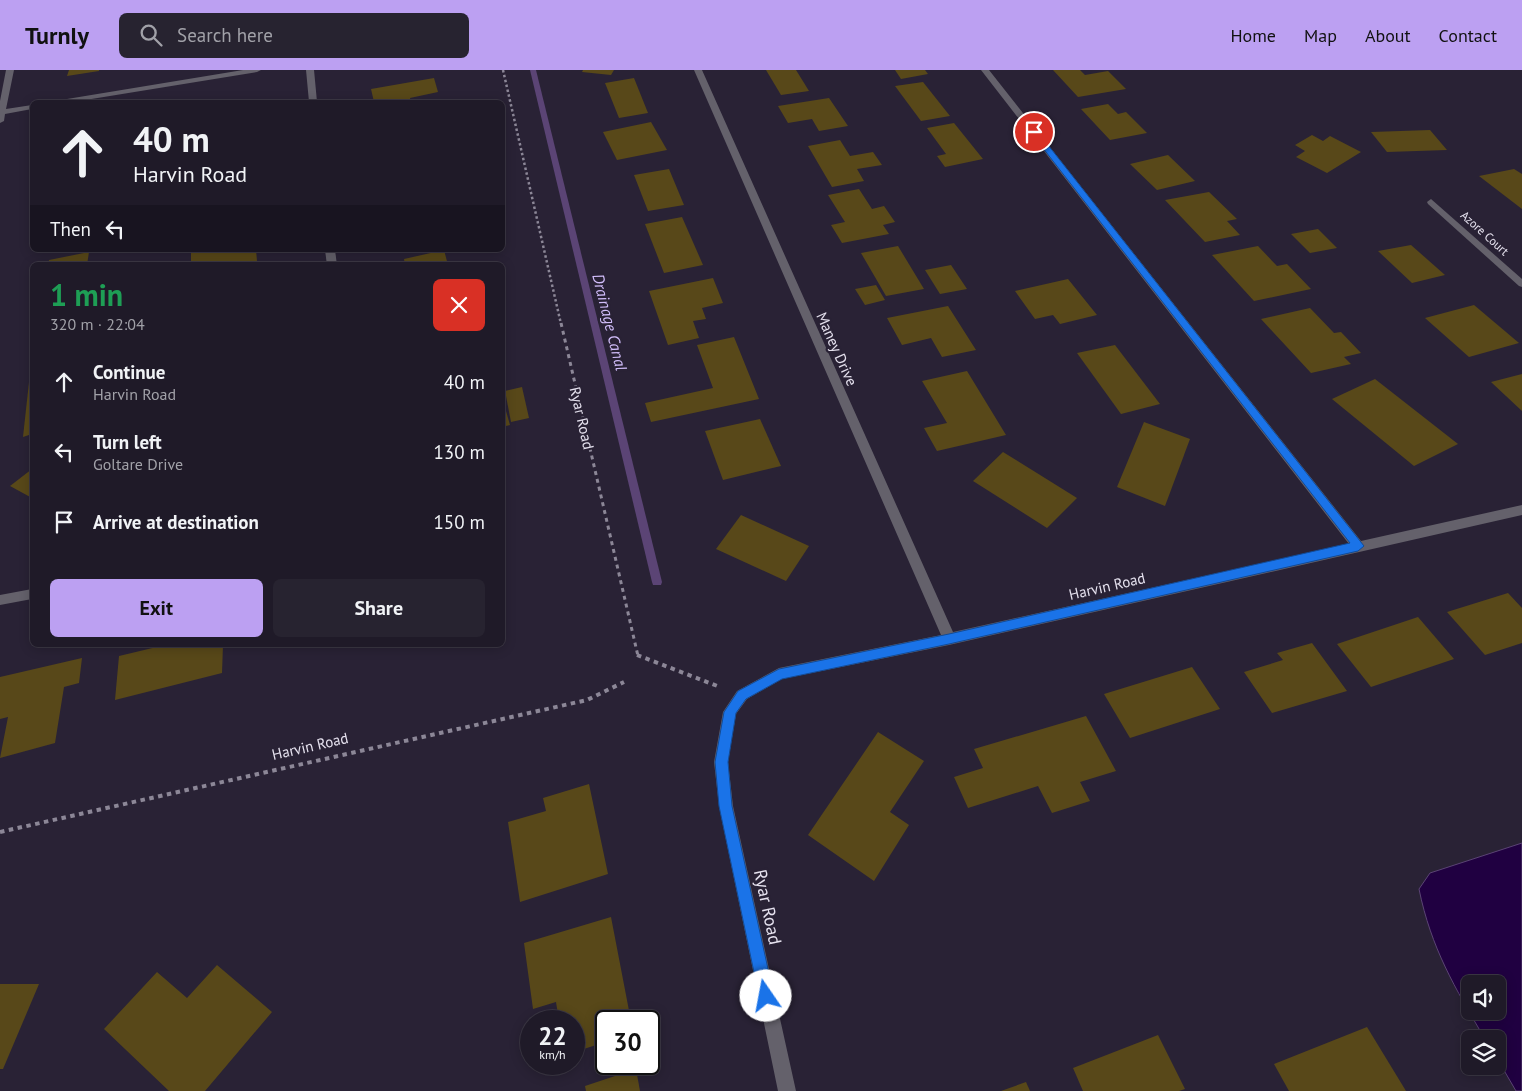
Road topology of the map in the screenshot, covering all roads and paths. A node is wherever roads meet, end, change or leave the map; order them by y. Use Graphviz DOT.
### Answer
graph roads {
  1 [pos="10,70"];
  2 [pos="257,70"];
  3 [pos="310,70"];
  4 [pos="503,70"];
  5 [pos="698,70"];
  6 [pos="985,70"];
  7 [pos="74,100"];
  8 [pos="313,100"];
  9 [pos="30,108"];
  10 [pos="1,117"];
  11 [pos="1431,202"];
  12 [pos="1522,284"];
  13 [pos="1522,510"];
  14 [pos="1358,546"];
  15 [pos="30,594"];
  16 [pos="0,600"];
  17 [pos="949,639"];
  18 [pos="624,682"];
  19 [pos="742,695"];
  20 [pos="725,730"];
  21 [pos="0,832"];
  22 [pos="786,1091"];
  1 -- 10 [label="street"];
  2 -- 7 [label="street"];
  3 -- 8 [label="street"];
  4 -- 19 [label="path, Ryar Road"];
  5 -- 17 [label="street, Maney Drive"];
  6 -- 14 [label="street"];
  9 -- 10 [label="street"];
  11 -- 12 [label="street, Azore Court"];
  13 -- 14 [label="street, Harvin Road"];
  14 -- 17 [label="street, Harvin Road"];
  15 -- 16 [label="street"];
  17 -- 19 [label="street, Harvin Road"];
  18 -- 21 [label="path, Harvin Road"];
  19 -- 20 [label="street, Harvin Road"];
  20 -- 22 [label="street, Ryar Road"];
}
